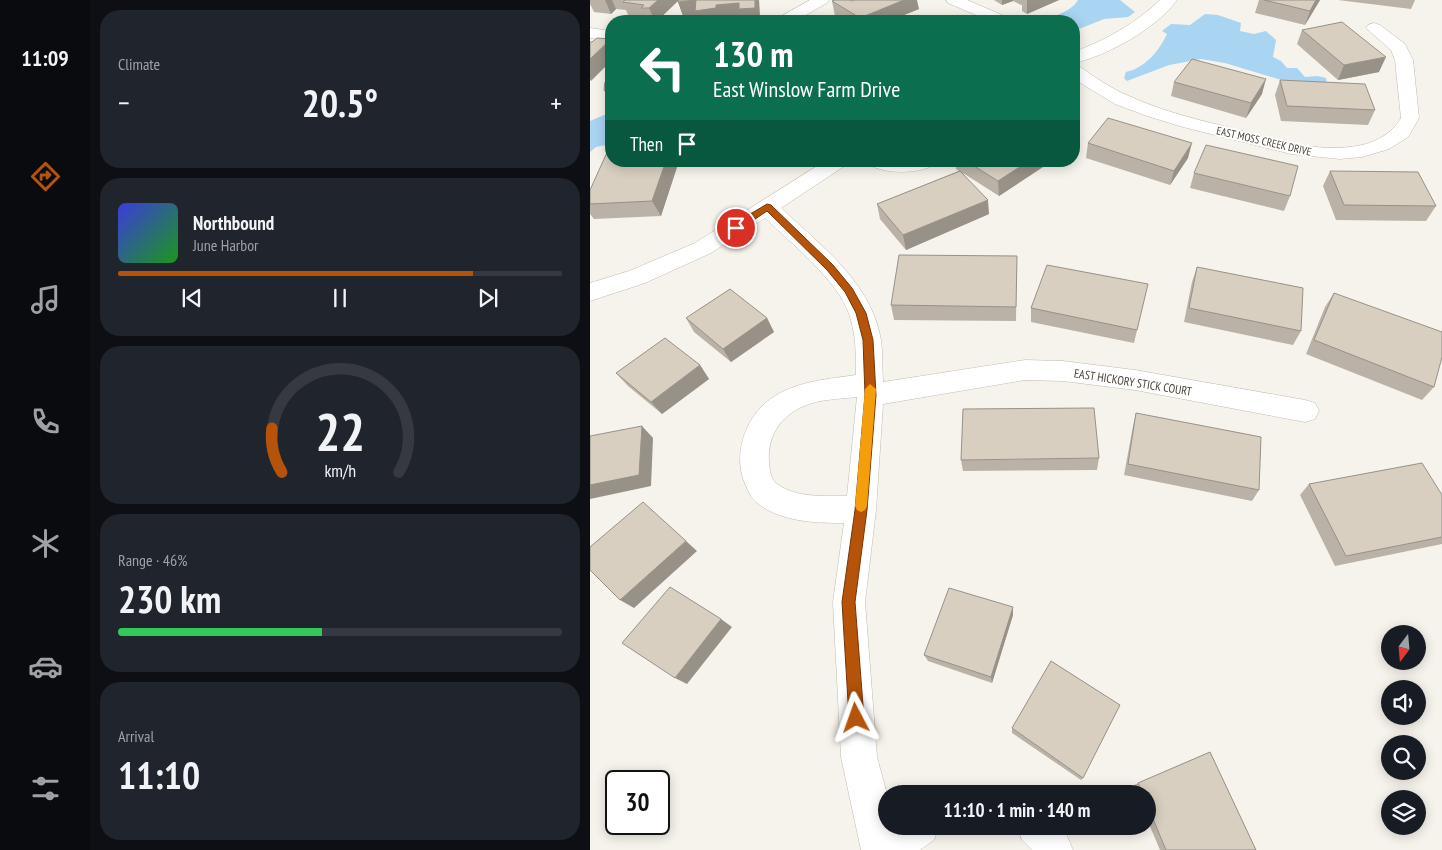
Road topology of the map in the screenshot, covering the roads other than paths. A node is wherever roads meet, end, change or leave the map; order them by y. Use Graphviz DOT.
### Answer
graph roads {
  1 [pos="821,0"];
  2 [pos="954,0"];
  3 [pos="1169,0"];
  4 [pos="795,15"];
  5 [pos="989,15"];
  6 [pos="1374,28"];
  7 [pos="590,33"];
  8 [pos="605,35"];
  9 [pos="1080,56"];
  10 [pos="1080,75"];
  11 [pos="830,167"];
  12 [pos="767,207"];
  13 [pos="590,292"];
  14 [pos="870,390"];
  15 [pos="1305,411"];
  16 [pos="861,510"];
  17 [pos="908,835"];
  18 [pos="1044,835"];
  19 [pos="881,850"];
  20 [pos="887,850"];
  21 [pos="1053,850"];
  1 -- 4 [label="street"];
  2 -- 5 [label="street"];
  3 -- 9 [label="street"];
  6 -- 10 [label="street, EAST MOSS CREEK DRIVE"];
  7 -- 8 [label="street"];
  11 -- 12 [label="street"];
  12 -- 13 [label="street"];
  12 -- 14 [label="street"];
  14 -- 15 [label="street, EAST HICKORY STICK COURT"];
  14 -- 16 [label="street"];
  14 -- 16 [label="street, EAST HICKORY STICK COURT"];
  16 -- 19 [label="street"];
  17 -- 20 [label="street"];
  18 -- 21 [label="street"];
}
